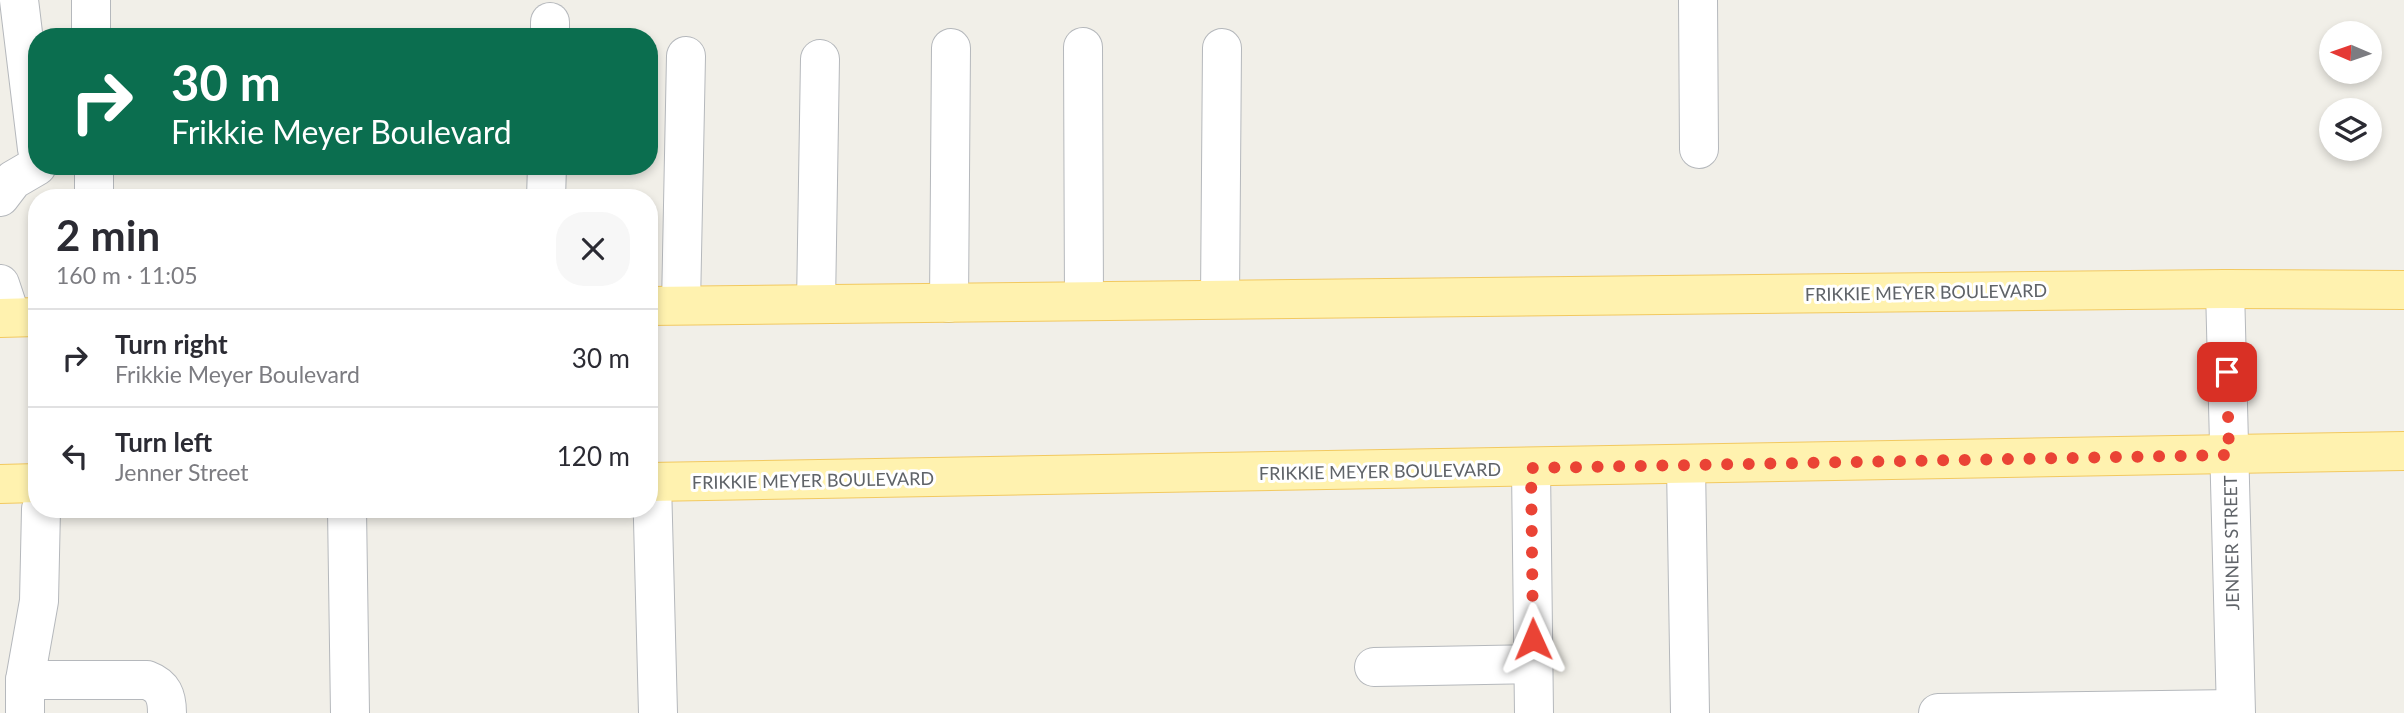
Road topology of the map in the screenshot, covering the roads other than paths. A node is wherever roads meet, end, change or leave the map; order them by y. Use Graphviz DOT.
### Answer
graph roads {
  1 [pos="19,0"];
  2 [pos="91,0"];
  3 [pos="1698,0"];
  4 [pos="92,28"];
  5 [pos="1083,47"];
  6 [pos="951,48"];
  7 [pos="1222,48"];
  8 [pos="686,56"];
  9 [pos="820,59"];
  10 [pos="28,74"];
  11 [pos="1699,149"];
  12 [pos="28,171"];
  13 [pos="0,197"];
  14 [pos="2225,289"];
  15 [pos="2404,290"];
  16 [pos="1220,299"];
  17 [pos="1084,301"];
  18 [pos="949,303"];
  19 [pos="816,304"];
  20 [pos="665,306"];
  21 [pos="2404,451"];
  22 [pos="2229,455"];
  23 [pos="1686,465"];
  24 [pos="1531,468"];
  25 [pos="658,482"];
  26 [pos="28,483"];
  27 [pos="0,484"];
  28 [pos="41,518"];
  29 [pos="346,518"];
  30 [pos="652,518"];
  31 [pos="1533,664"];
  32 [pos="1374,667"];
  33 [pos="25,696"];
  34 [pos="2236,711"];
  35 [pos="167,713"];
  36 [pos="350,713"];
  37 [pos="658,713"];
  38 [pos="1534,713"];
  39 [pos="1690,713"];
  40 [pos="1938,713"];
  1 -- 10 [label="street"];
  2 -- 4 [label="street"];
  3 -- 11 [label="street"];
  5 -- 17 [label="street"];
  6 -- 18 [label="street"];
  7 -- 16 [label="street"];
  8 -- 20 [label="street"];
  9 -- 19 [label="street"];
  12 -- 13 [label="street"];
  14 -- 15 [label="main road, FRIKKIE MEYER BOULEVARD"];
  14 -- 16 [label="main road, FRIKKIE MEYER BOULEVARD"];
  14 -- 22 [label="street, JENNER STREET"];
  16 -- 17 [label="main road, FRIKKIE MEYER BOULEVARD"];
  17 -- 18 [label="main road, FRIKKIE MEYER BOULEVARD"];
  18 -- 19 [label="main road, FRIKKIE MEYER BOULEVARD"];
  19 -- 20 [label="main road, FRIKKIE MEYER BOULEVARD"];
  21 -- 22 [label="main road, FRIKKIE MEYER BOULEVARD"];
  22 -- 23 [label="main road, FRIKKIE MEYER BOULEVARD"];
  22 -- 34 [label="street, JENNER STREET"];
  23 -- 24 [label="main road, FRIKKIE MEYER BOULEVARD"];
  23 -- 39 [label="street"];
  24 -- 25 [label="main road, FRIKKIE MEYER BOULEVARD"];
  24 -- 31 [label="street"];
  26 -- 27 [label="main road"];
  28 -- 33 [label="street"];
  29 -- 36 [label="street"];
  30 -- 37 [label="street"];
  31 -- 32 [label="street"];
  31 -- 38 [label="street"];
  33 -- 35 [label="street"];
  34 -- 40 [label="street"];
}
